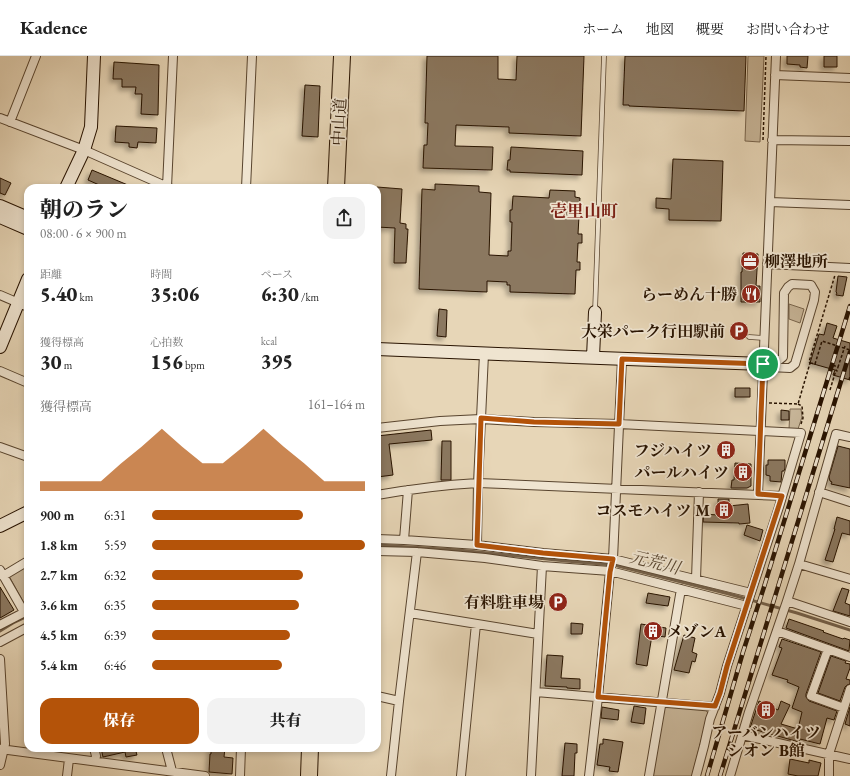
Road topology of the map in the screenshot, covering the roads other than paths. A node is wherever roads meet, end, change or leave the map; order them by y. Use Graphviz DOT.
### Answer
graph roads {
  1 [pos="36,56"];
  2 [pos="94,56"];
  3 [pos="173,56"];
  4 [pos="252,56"];
  5 [pos="332,56"];
  6 [pos="342,56"];
  7 [pos="604,56"];
  8 [pos="776,56"];
  9 [pos="775,75"];
  10 [pos="850,78"];
  11 [pos="0,118"];
  12 [pos="10,122"];
  13 [pos="772,140"];
  14 [pos="850,141"];
  15 [pos="84,150"];
  16 [pos="68,184"];
  17 [pos="161,184"];
  18 [pos="168,184"];
  19 [pos="246,184"];
  20 [pos="326,184"];
  21 [pos="336,184"];
  22 [pos="770,202"];
  23 [pos="850,205"];
  24 [pos="0,206"];
  25 [pos="24,216"];
  26 [pos="0,217"];
  27 [pos="24,227"];
  28 [pos="767,264"];
  29 [pos="850,268"];
  30 [pos="0,295"];
  31 [pos="23,305"];
  32 [pos="595,312"];
  33 [pos="749,337"];
  34 [pos="764,338"];
  35 [pos="0,347"];
  36 [pos="381,348"];
  37 [pos="484,354"];
  38 [pos="594,357"];
  39 [pos="622,359"];
  40 [pos="763,364"];
  41 [pos="0,372"];
  42 [pos="24,381"];
  43 [pos="481,418"];
  44 [pos="619,424"];
  45 [pos="381,428"];
  46 [pos="760,431"];
  47 [pos="850,437"];
  48 [pos="0,447"];
  49 [pos="24,456"];
  50 [pos="478,483"];
  51 [pos="616,488"];
  52 [pos="408,490"];
  53 [pos="699,492"];
  54 [pos="819,492"];
  55 [pos="381,494"];
  56 [pos="758,494"];
  57 [pos="782,496"];
  58 [pos="850,502"];
  59 [pos="24,514"];
  60 [pos="0,526"];
  61 [pos="381,539"];
  62 [pos="404,540"];
  63 [pos="477,545"];
  64 [pos="381,552"];
  65 [pos="418,552"];
  66 [pos="613,559"];
  67 [pos="24,563"];
  68 [pos="799,564"];
  69 [pos="542,566"];
  70 [pos="610,572"];
  71 [pos="2,573"];
  72 [pos="696,579"];
  73 [pos="850,579"];
  74 [pos="681,589"];
  75 [pos="751,592"];
  76 [pos="787,601"];
  77 [pos="746,606"];
  78 [pos="24,608"];
  79 [pos="24,612"];
  80 [pos="410,613"];
  81 [pos="850,622"];
  82 [pos="476,624"];
  83 [pos="0,625"];
  84 [pos="24,629"];
  85 [pos="777,631"];
  86 [pos="538,634"];
  87 [pos="0,642"];
  88 [pos="828,649"];
  89 [pos="850,657"];
  90 [pos="0,659"];
  91 [pos="850,689"];
  92 [pos="536,692"];
  93 [pos="381,697"];
  94 [pos="598,697"];
  95 [pos="399,701"];
  96 [pos="661,702"];
  97 [pos="715,706"];
  98 [pos="844,708"];
  99 [pos="742,735"];
  100 [pos="2,749"];
  101 [pos="95,752"];
  102 [pos="167,752"];
  103 [pos="241,752"];
  104 [pos="310,752"];
  105 [pos="829,754"];
  106 [pos="69,759"];
  107 [pos="850,759"];
  108 [pos="95,761"];
  109 [pos="0,765"];
  110 [pos="172,771"];
  111 [pos="67,776"];
  112 [pos="205,776"];
  113 [pos="240,776"];
  114 [pos="309,776"];
  115 [pos="391,776"];
  116 [pos="461,776"];
  117 [pos="531,776"];
  118 [pos="589,776"];
  119 [pos="648,776"];
  120 [pos="696,776"];
  121 [pos="730,776"];
  122 [pos="829,776"];
  1 -- 12 [label="street"];
  2 -- 15 [label="main road"];
  3 -- 18 [label="street"];
  4 -- 19 [label="street"];
  5 -- 20 [label="highway, 中山道"];
  6 -- 21 [label="highway, 中山道"];
  7 -- 32 [label="lane"];
  8 -- 9 [label="street"];
  9 -- 10 [label="street"];
  9 -- 13 [label="street"];
  11 -- 12 [label="street"];
  12 -- 15 [label="street"];
  13 -- 14 [label="street"];
  13 -- 22 [label="street"];
  15 -- 16 [label="main road"];
  15 -- 17 [label="street"];
  22 -- 23 [label="street"];
  22 -- 28 [label="street"];
  24 -- 25 [label="main road"];
  26 -- 27 [label="main road"];
  28 -- 29 [label="street"];
  28 -- 34 [label="street"];
  30 -- 31 [label="street"];
  31 -- 35 [label="main road"];
  32 -- 38 [label="main road"];
  33 -- 34 [label="lane"];
  34 -- 40 [label="street"];
  36 -- 37 [label="main road"];
  37 -- 38 [label="main road"];
  37 -- 43 [label="street"];
  38 -- 39 [label="main road"];
  39 -- 40 [label="main road"];
  39 -- 44 [label="street"];
  40 -- 40 [label="street"];
  40 -- 46 [label="street"];
  41 -- 42 [label="street"];
  43 -- 44 [label="street"];
  43 -- 45 [label="street"];
  43 -- 50 [label="street"];
  44 -- 46 [label="street"];
  44 -- 51 [label="street"];
  46 -- 56 [label="street"];
  46 -- 57 [label="street"];
  47 -- 54 [label="street"];
  48 -- 49 [label="street"];
  50 -- 51 [label="street"];
  50 -- 52 [label="street"];
  50 -- 63 [label="street"];
  51 -- 53 [label="street"];
  51 -- 66 [label="street"];
  52 -- 55 [label="street"];
  52 -- 62 [label="street"];
  53 -- 56 [label="street"];
  53 -- 72 [label="street"];
  54 -- 58 [label="street"];
  54 -- 68 [label="street"];
  56 -- 57 [label="street"];
  57 -- 75 [label="street"];
  59 -- 60 [label="main road"];
  61 -- 62 [label="street"];
  62 -- 63 [label="street"];
  63 -- 66 [label="street"];
  64 -- 65 [label="street"];
  65 -- 69 [label="street"];
  65 -- 80 [label="street"];
  66 -- 70 [label="street"];
  66 -- 72 [label="street"];
  67 -- 71 [label="street"];
  68 -- 73 [label="street"];
  68 -- 76 [label="street"];
  69 -- 70 [label="street"];
  69 -- 86 [label="street"];
  70 -- 74 [label="street"];
  70 -- 94 [label="street"];
  71 -- 78 [label="street"];
  72 -- 75 [label="street"];
  74 -- 77 [label="street"];
  74 -- 96 [label="street"];
  75 -- 77 [label="street"];
  76 -- 81 [label="street"];
  76 -- 85 [label="street"];
  77 -- 97 [label="street"];
  79 -- 83 [label="street"];
  80 -- 82 [label="street"];
  80 -- 95 [label="street"];
  82 -- 86 [label="street"];
  82 -- 116 [label="street"];
  84 -- 87 [label="street"];
  85 -- 88 [label="street"];
  85 -- 99 [label="street"];
  86 -- 92 [label="street"];
  88 -- 89 [label="street"];
  88 -- 98 [label="street"];
  90 -- 100 [label="street"];
  91 -- 98 [label="street"];
  92 -- 94 [label="street"];
  92 -- 117 [label="street"];
  93 -- 95 [label="street"];
  94 -- 96 [label="street"];
  94 -- 118 [label="street"];
  95 -- 115 [label="street"];
  96 -- 97 [label="street"];
  96 -- 119 [label="street"];
  97 -- 120 [label="street"];
  98 -- 105 [label="street"];
  99 -- 105 [label="street"];
  99 -- 121 [label="street"];
  100 -- 106 [label="street"];
  100 -- 109 [label="street"];
  101 -- 108 [label="street"];
  102 -- 110 [label="street"];
  103 -- 113 [label="street"];
  104 -- 114 [label="highway"];
  105 -- 107 [label="street"];
  105 -- 122 [label="street"];
  106 -- 108 [label="street"];
  106 -- 111 [label="street"];
  108 -- 110 [label="street"];
  110 -- 112 [label="street"];
}
